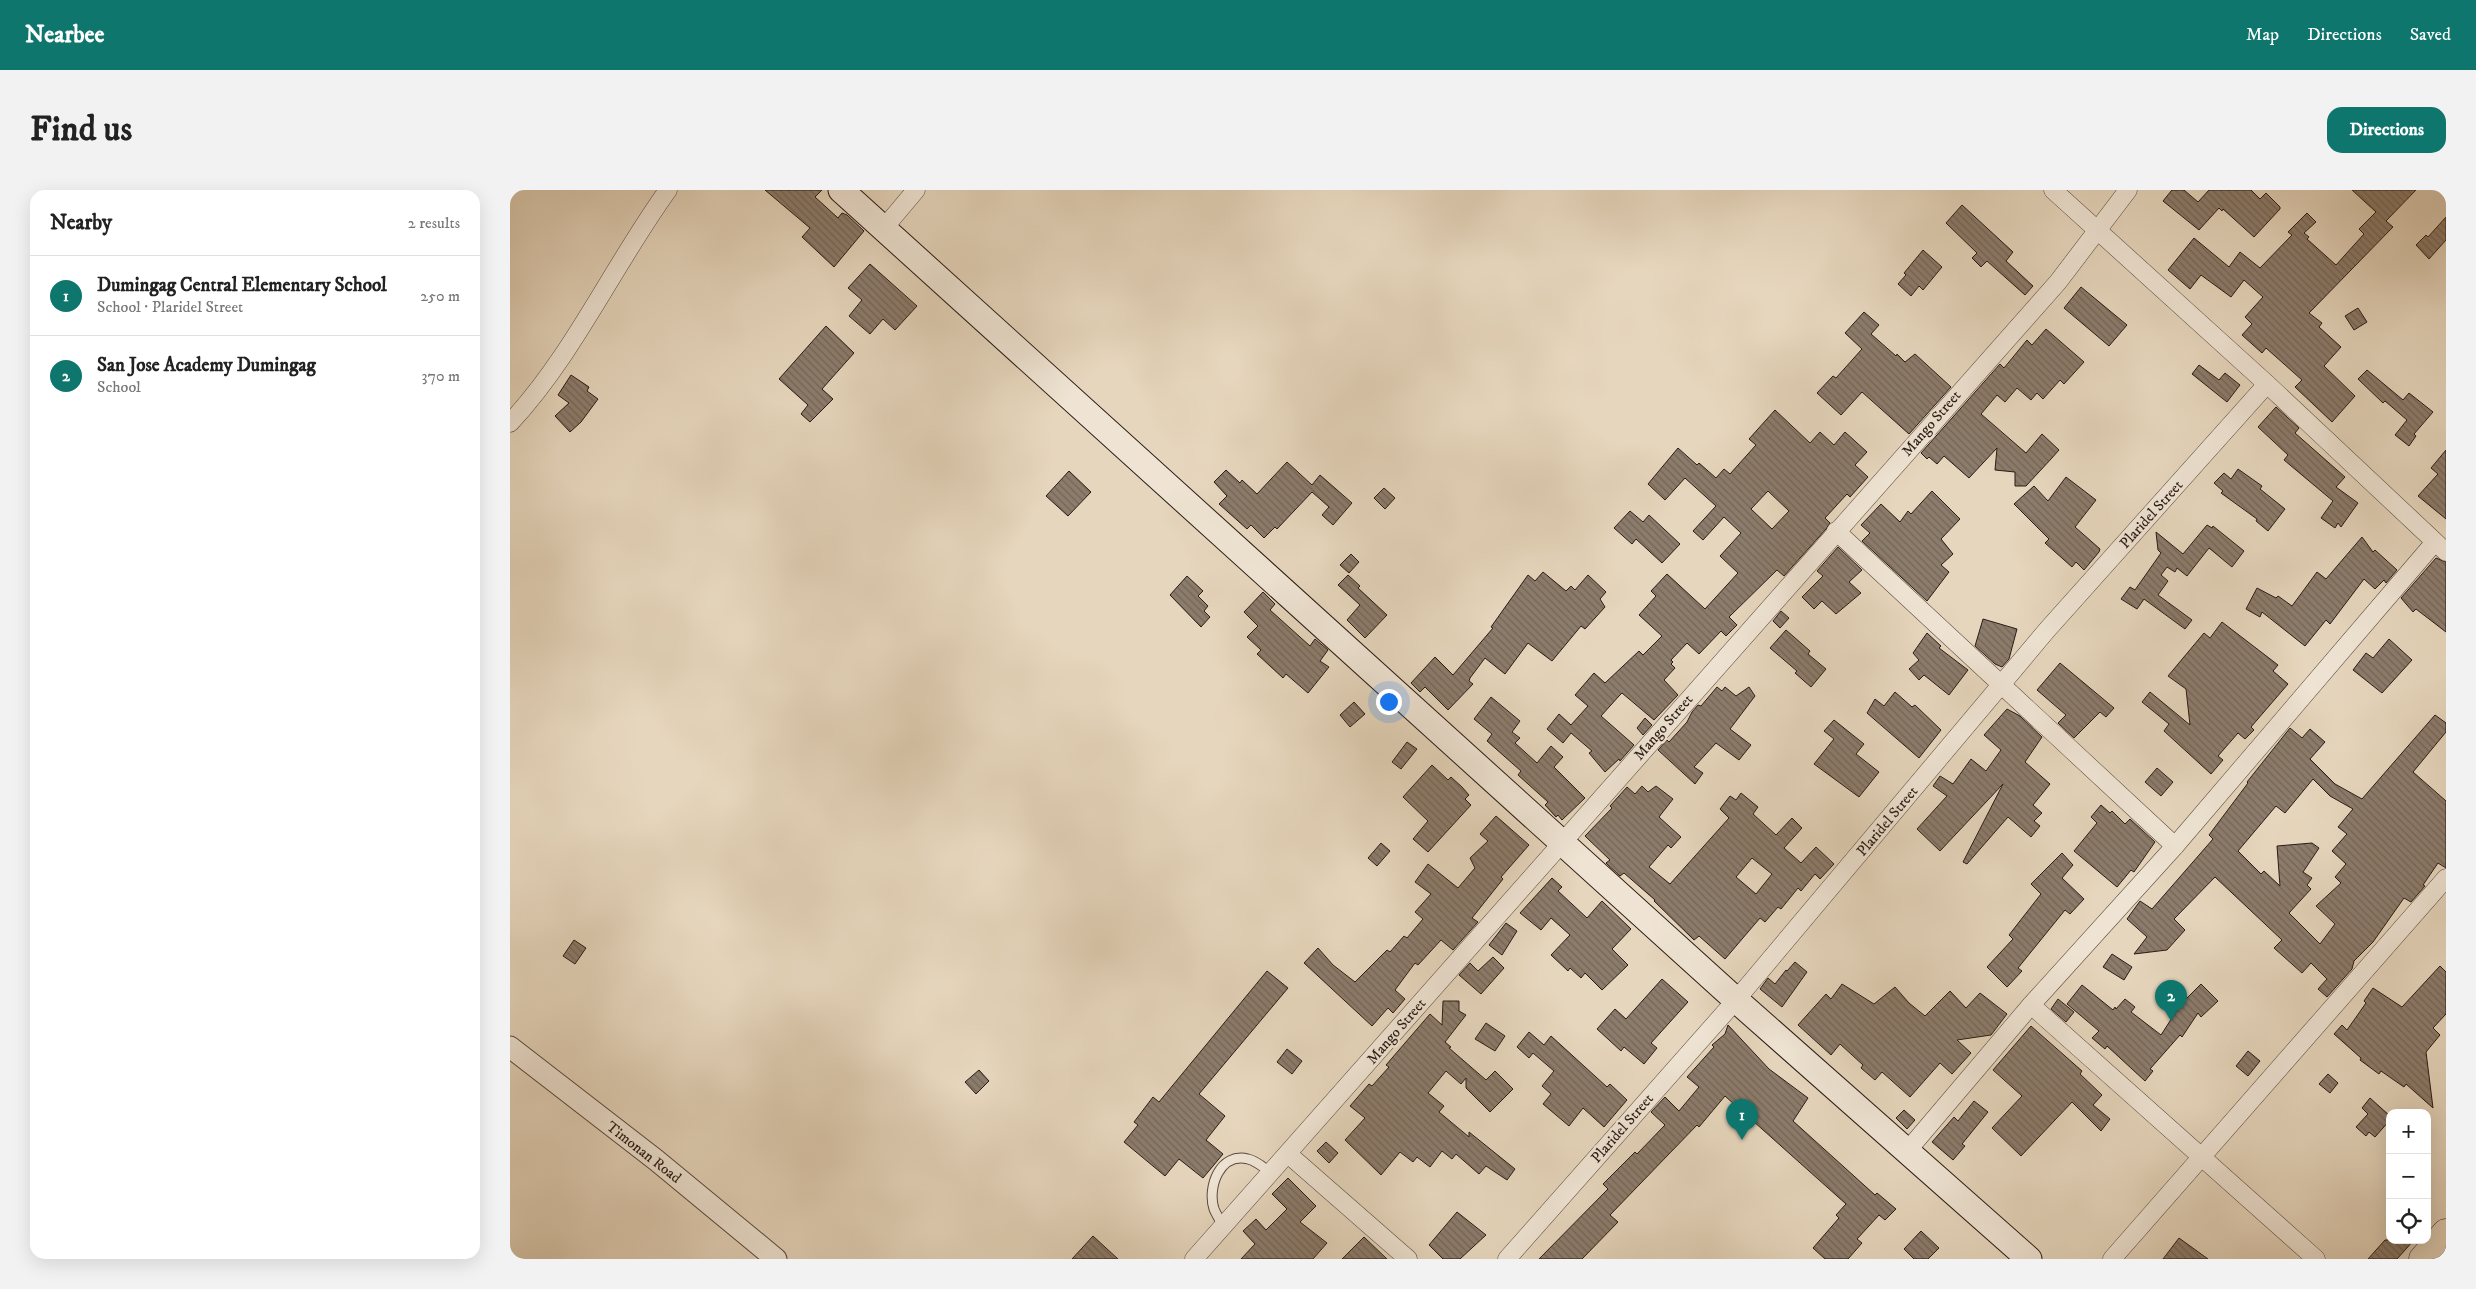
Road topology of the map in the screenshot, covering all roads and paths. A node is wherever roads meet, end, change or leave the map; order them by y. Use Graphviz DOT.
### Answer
graph roads {
  1 [pos="668,190"];
  2 [pos="841,190"];
  3 [pos="916,190"];
  4 [pos="2053,190"];
  5 [pos="2128,190"];
  6 [pos="884,228"];
  7 [pos="2096,231"];
  8 [pos="2267,384"];
  9 [pos="510,423"];
  10 [pos="1836,531"];
  11 [pos="2440,548"];
  12 [pos="2002,685"];
  13 [pos="1562,842"];
  14 [pos="2175,846"];
  15 [pos="2446,878"];
  16 [pos="1736,1000"];
  17 [pos="2031,1005"];
  18 [pos="510,1047"];
  19 [pos="1908,1150"];
  20 [pos="1288,1154"];
  21 [pos="2200,1156"];
  22 [pos="1271,1173"];
  23 [pos="1223,1226"];
  24 [pos="2446,1233"];
  25 [pos="776,1259"];
  26 [pos="1194,1259"];
  27 [pos="1408,1259"];
  28 [pos="1507,1259"];
  29 [pos="2029,1259"];
  30 [pos="2112,1259"];
  31 [pos="2316,1259"];
  32 [pos="2423,1259"];
  1 -- 9 [label="street"];
  2 -- 6 [label="main road"];
  3 -- 6 [label="street"];
  4 -- 7 [label="street"];
  5 -- 7 [label="street, Mango Street"];
  6 -- 13 [label="main road"];
  7 -- 8 [label="street"];
  7 -- 10 [label="street, Mango Street"];
  8 -- 11 [label="street"];
  8 -- 12 [label="street, Plaridel Street"];
  10 -- 12 [label="street"];
  10 -- 13 [label="street, Mango Street"];
  11 -- 14 [label="street"];
  12 -- 14 [label="street"];
  12 -- 16 [label="street, Plaridel Street"];
  13 -- 16 [label="main road"];
  13 -- 20 [label="street, Mango Street"];
  14 -- 17 [label="street"];
  15 -- 21 [label="street"];
  16 -- 19 [label="main road"];
  16 -- 28 [label="street, Plaridel Street"];
  17 -- 19 [label="street"];
  17 -- 21 [label="street"];
  18 -- 25 [label="street, Timonan Road"];
  19 -- 29 [label="main road"];
  20 -- 22 [label="street, Mango Street"];
  20 -- 27 [label="street"];
  21 -- 30 [label="street"];
  21 -- 31 [label="street"];
  22 -- 23 [label="street, Mango Street"];
  22 -- 23 [label="lane"];
  23 -- 26 [label="street, Mango Street"];
  24 -- 32 [label="main road"];
}
